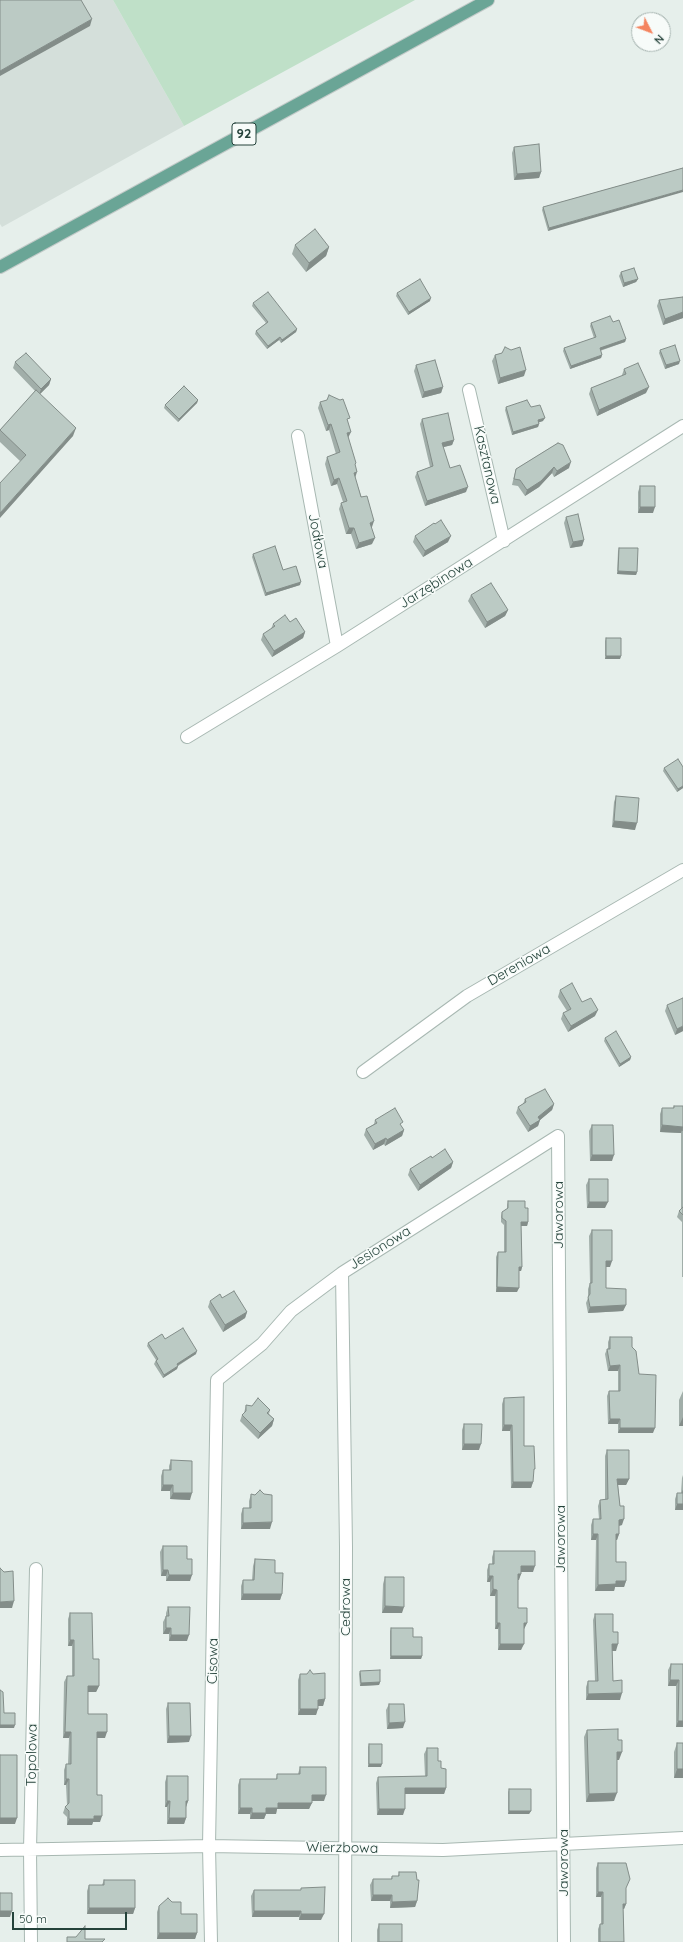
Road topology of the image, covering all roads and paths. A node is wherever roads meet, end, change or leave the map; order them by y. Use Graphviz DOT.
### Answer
graph roads {
  1 [pos="488,0"];
  2 [pos="0,267"];
  3 [pos="470,390"];
  4 [pos="683,426"];
  5 [pos="298,436"];
  6 [pos="504,541"];
  7 [pos="337,646"];
  8 [pos="187,737"];
  9 [pos="683,870"];
  10 [pos="363,1072"];
  11 [pos="558,1136"];
  12 [pos="342,1273"];
  13 [pos="217,1380"];
  14 [pos="36,1569"];
  15 [pos="683,1838"];
  16 [pos="564,1845"];
  17 [pos="209,1846"];
  18 [pos="346,1848"];
  19 [pos="0,1850"];
  20 [pos="30,1850"];
  21 [pos="31,1942"];
  22 [pos="211,1942"];
  23 [pos="345,1942"];
  24 [pos="564,1942"];
  1 -- 2 [label="main road, 92"];
  3 -- 6 [label="street, Kasztanowa"];
  4 -- 6 [label="street, Jarzębinowa"];
  5 -- 7 [label="street, Jodłowa"];
  6 -- 7 [label="street, Jarzębinowa"];
  7 -- 8 [label="street, Jarzębinowa"];
  9 -- 10 [label="street, Dereniowa"];
  11 -- 12 [label="street, Jesionowa"];
  11 -- 16 [label="street, Jaworowa"];
  12 -- 13 [label="street, Jesionowa"];
  12 -- 18 [label="street, Cedrowa"];
  13 -- 17 [label="street, Cisowa"];
  14 -- 20 [label="street, Topolowa"];
  15 -- 16 [label="street, Wierzbowa"];
  16 -- 18 [label="street, Wierzbowa"];
  16 -- 24 [label="street, Jaworowa"];
  17 -- 18 [label="street, Wierzbowa"];
  17 -- 20 [label="street, Wierzbowa"];
  17 -- 22 [label="street, Cisowa"];
  18 -- 23 [label="street, Cedrowa"];
  19 -- 20 [label="street, Wierzbowa"];
  20 -- 21 [label="street, Topolowa"];
}
